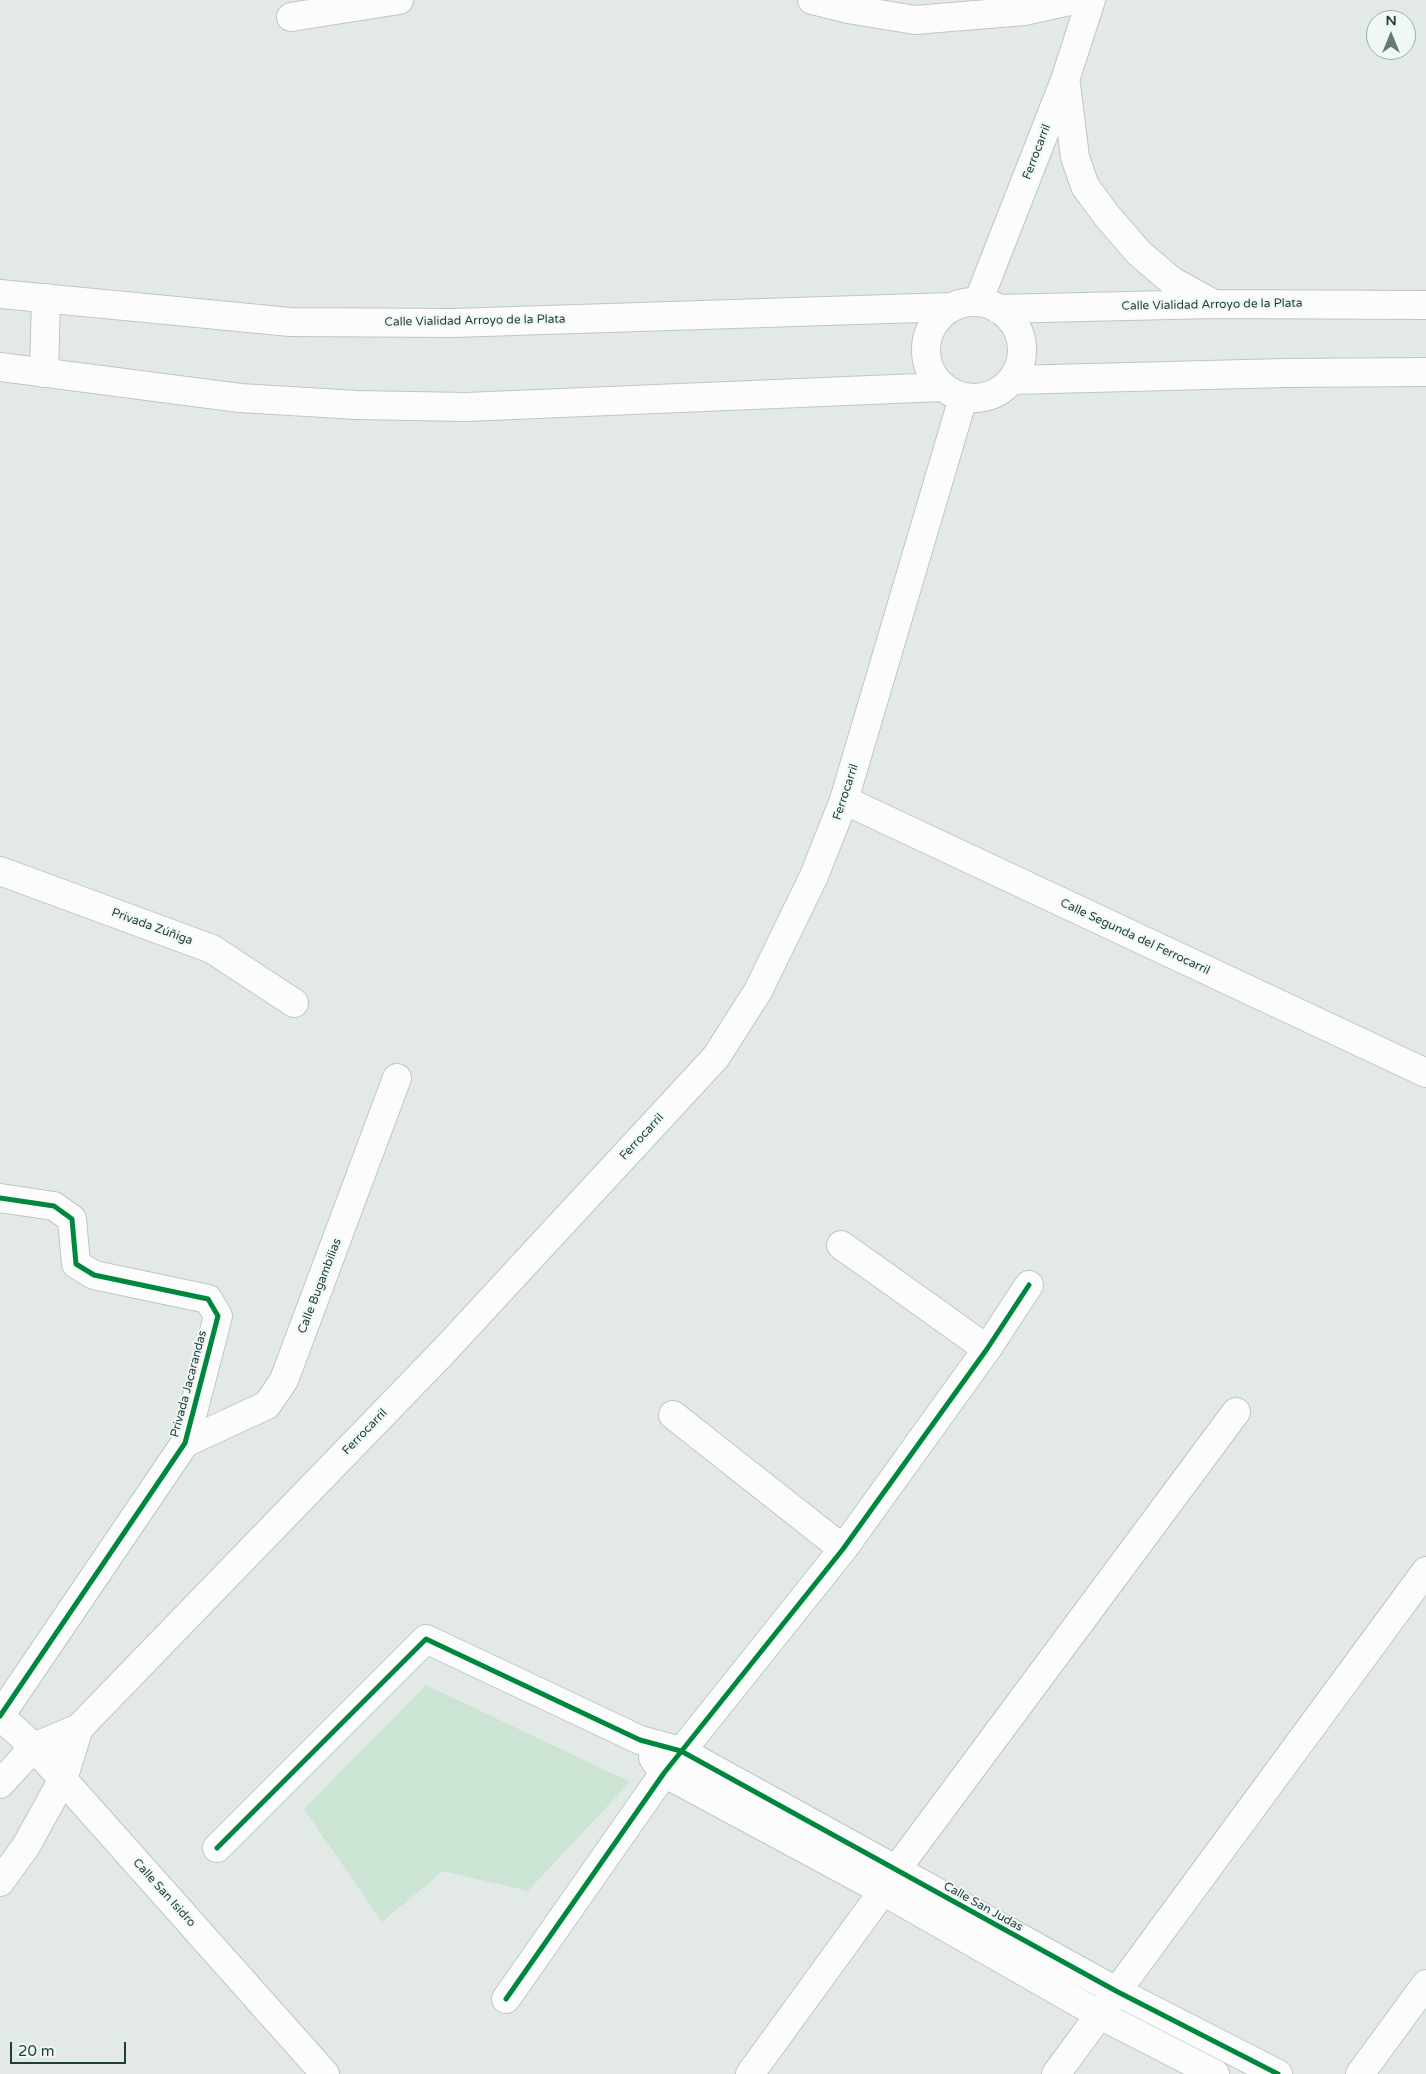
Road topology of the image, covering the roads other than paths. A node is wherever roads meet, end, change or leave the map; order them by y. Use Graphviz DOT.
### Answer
graph roads {
  1 [pos="399,0"];
  2 [pos="812,0"];
  3 [pos="1074,0"];
  4 [pos="1091,0"];
  5 [pos="291,17"];
  6 [pos="1065,80"];
  7 [pos="0,294"];
  8 [pos="46,298"];
  9 [pos="1213,304"];
  10 [pos="988,305"];
  11 [pos="1426,305"];
  12 [pos="951,307"];
  13 [pos="0,367"];
  14 [pos="44,372"];
  15 [pos="1426,372"];
  16 [pos="1012,380"];
  17 [pos="953,393"];
  18 [pos="844,800"];
  19 [pos="0,871"];
  20 [pos="294,1003"];
  21 [pos="1426,1073"];
  22 [pos="397,1078"];
  23 [pos="0,1198"];
  24 [pos="841,1245"];
  25 [pos="1029,1285"];
  26 [pos="987,1350"];
  27 [pos="1236,1412"];
  28 [pos="673,1415"];
  29 [pos="185,1443"];
  30 [pos="843,1550"];
  31 [pos="1426,1571"];
  32 [pos="0,1716"];
  33 [pos="79,1728"];
  34 [pos="640,1740"];
  35 [pos="34,1747"];
  36 [pos="681,1751"];
  37 [pos="664,1773"];
  38 [pos="63,1779"];
  39 [pos="0,1784"];
  40 [pos="217,1848"];
  41 [pos="889,1881"];
  42 [pos="0,1882"];
  43 [pos="1426,1984"];
  44 [pos="1116,1992"];
  45 [pos="506,1999"];
  46 [pos="1100,2015"];
  47 [pos="325,2074"];
  48 [pos="750,2074"];
  49 [pos="1056,2074"];
  50 [pos="1215,2074"];
  51 [pos="1278,2074"];
  52 [pos="1360,2074"];
  1 -- 5 [label="street"];
  2 -- 3 [label="street"];
  4 -- 6 [label="street, Ferrocarril"];
  6 -- 9 [label="street"];
  6 -- 10 [label="street, Ferrocarril"];
  7 -- 8 [label="street, Calle Vialidad Arroyo de la Plata"];
  8 -- 12 [label="street, Calle Vialidad Arroyo de la Plata"];
  8 -- 14 [label="street"];
  9 -- 10 [label="street, Calle Vialidad Arroyo de la Plata"];
  9 -- 11 [label="street, Calle Vialidad Arroyo de la Plata"];
  10 -- 12 [label="street"];
  10 -- 16 [label="street"];
  12 -- 17 [label="street"];
  13 -- 14 [label="street"];
  14 -- 17 [label="street"];
  15 -- 16 [label="street"];
  16 -- 17 [label="street"];
  17 -- 18 [label="street, Ferrocarril"];
  18 -- 21 [label="street, Calle Segunda del Ferrocarril"];
  18 -- 33 [label="street, Ferrocarril"];
  19 -- 20 [label="street, Privada Zúñiga"];
  22 -- 29 [label="street, Calle Bugambilias"];
  23 -- 29 [label="street, Privada Jacarandas"];
  24 -- 26 [label="street"];
  25 -- 26 [label="street"];
  26 -- 30 [label="street"];
  27 -- 41 [label="street"];
  28 -- 30 [label="street"];
  29 -- 32 [label="street, Privada Jacarandas"];
  30 -- 36 [label="street"];
  31 -- 44 [label="street"];
  32 -- 35 [label="street, Calle San Isidro"];
  33 -- 35 [label="street, Ferrocarril"];
  33 -- 38 [label="street, Ferrocarril"];
  34 -- 36 [label="street, Calle San Judas"];
  34 -- 37 [label="street, Calle San Judas"];
  34 -- 40 [label="street, Calle San Judas"];
  35 -- 38 [label="street, Calle San Isidro"];
  35 -- 39 [label="street"];
  36 -- 37 [label="street"];
  36 -- 41 [label="street, Calle San Judas"];
  37 -- 41 [label="street, Calle San Judas"];
  37 -- 45 [label="street"];
  38 -- 42 [label="street, Ferrocarril"];
  38 -- 47 [label="street, Calle San Isidro"];
  41 -- 44 [label="street, Calle San Judas"];
  41 -- 46 [label="street, Calle San Judas"];
  41 -- 48 [label="street"];
  43 -- 52 [label="street"];
  44 -- 46 [label="street"];
  44 -- 51 [label="street, Calle San Judas"];
  46 -- 49 [label="street"];
  46 -- 50 [label="street, Calle San Judas"];
}
